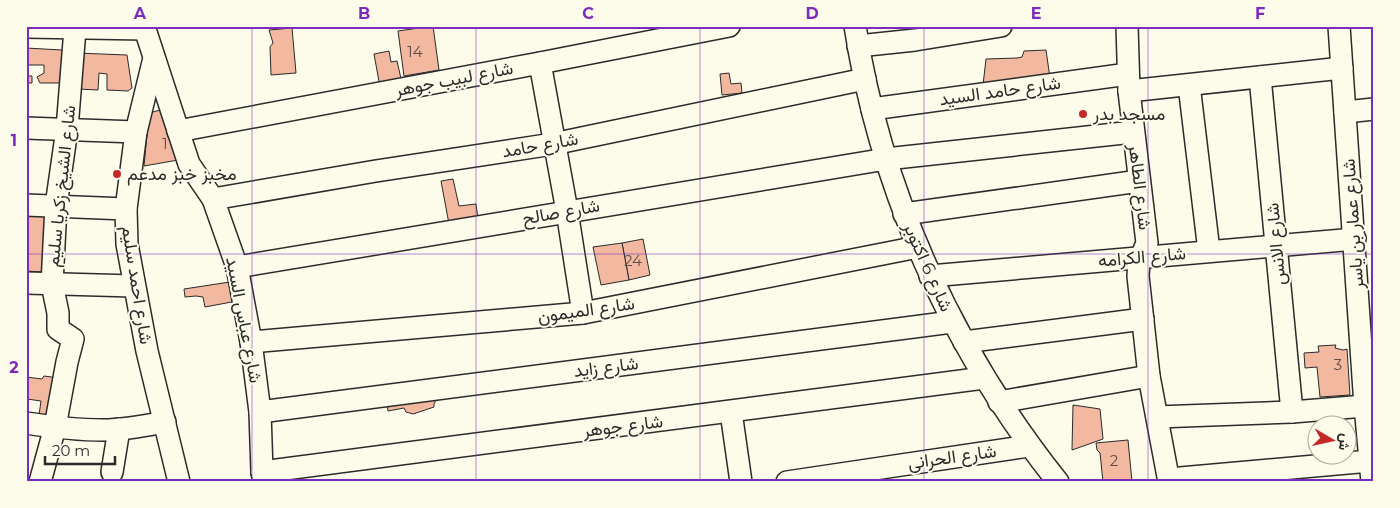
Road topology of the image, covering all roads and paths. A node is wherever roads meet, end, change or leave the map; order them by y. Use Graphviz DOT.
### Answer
graph roads {
  1 [pos="729,26"];
  2 [pos="1001,26"];
  3 [pos="1127,26"];
  4 [pos="1338,26"];
  5 [pos="26,27"];
  6 [pos="145,28"];
  7 [pos="75,29"];
  8 [pos="857,36"];
  9 [pos="154,58"];
  10 [pos="540,63"];
  11 [pos="1342,68"];
  12 [pos="1260,77"];
  13 [pos="865,79"];
  14 [pos="1129,82"];
  15 [pos="1189,85"];
  16 [pos="872,109"];
  17 [pos="1374,109"];
  18 [pos="1345,112"];
  19 [pos="26,128"];
  20 [pos="67,129"];
  21 [pos="178,131"];
  22 [pos="136,132"];
  23 [pos="1133,132"];
  24 [pos="553,144"];
  25 [pos="886,159"];
  26 [pos="1139,181"];
  27 [pos="213,199"];
  28 [pos="26,205"];
  29 [pos="56,206"];
  30 [pos="126,209"];
  31 [pos="567,211"];
  32 [pos="904,214"];
  33 [pos="1354,240"];
  34 [pos="1276,246"];
  35 [pos="918,247"];
  36 [pos="1210,251"];
  37 [pos="1142,256"];
  38 [pos="237,267"];
  39 [pos="930,276"];
  40 [pos="26,283"];
  41 [pos="1366,283"];
  42 [pos="52,284"];
  43 [pos="134,286"];
  44 [pos="583,313"];
  45 [pos="1143,319"];
  46 [pos="952,322"];
  47 [pos="250,342"];
  48 [pos="964,342"];
  49 [pos="1149,376"];
  50 [pos="984,378"];
  51 [pos="999,402"];
  52 [pos="1365,406"];
  53 [pos="260,412"];
  54 [pos="731,412"];
  55 [pos="1292,412"];
  56 [pos="1157,417"];
  57 [pos="164,422"];
  58 [pos="26,423"];
  59 [pos="56,427"];
  60 [pos="119,429"];
  61 [pos="1029,446"];
  62 [pos="1371,471"];
  63 [pos="112,472"];
  64 [pos="263,477"];
  65 [pos="1169,481"];
  66 [pos="40,482"];
  67 [pos="180,482"];
  68 [pos="741,482"];
  69 [pos="787,482"];
  70 [pos="1058,482"];
  1 -- 10 [label="street, شارع لبيب جوهر"];
  2 -- 8 [label="street"];
  3 -- 14 [label="street, شارع الطاهر"];
  4 -- 11 [label="street, شارع عمار بن ياسر"];
  5 -- 7 [label="street"];
  6 -- 7 [label="street"];
  6 -- 9 [label="street, شارع عباس السيد"];
  7 -- 20 [label="street, شارع الشيخ زكريا سليم"];
  8 -- 13 [label="street, شارع 6 اكتوبر"];
  9 -- 21 [label="street, شارع عباس السيد"];
  9 -- 22 [label="street, شارع احمد سليم"];
  10 -- 21 [label="street, شارع لبيب جوهر"];
  10 -- 24 [label="street"];
  11 -- 12 [label="street, شارع حامد السيد"];
  11 -- 18 [label="street, شارع عمار بن ياسر"];
  12 -- 15 [label="street, شارع حامد السيد"];
  12 -- 34 [label="street, شارع الانس"];
  13 -- 16 [label="street, شارع 6 اكتوبر"];
  13 -- 24 [label="street, شارع حامد"];
  14 -- 15 [label="street, شارع حامد السيد"];
  14 -- 16 [label="street, شارع حامد السيد"];
  14 -- 23 [label="street, شارع الطاهر"];
  15 -- 36 [label="street"];
  16 -- 25 [label="street, شارع 6 اكتوبر"];
  17 -- 18 [label="street"];
  18 -- 33 [label="street, شارع عمار بن ياسر"];
  19 -- 20 [label="street"];
  20 -- 22 [label="street"];
  20 -- 29 [label="street, شارع الشيخ زكريا سليم"];
  21 -- 27 [label="street, شارع عباس السيد"];
  22 -- 30 [label="street, شارع احمد سليم"];
  23 -- 25 [label="street, شارع صالح"];
  23 -- 26 [label="street, شارع الطاهر"];
  24 -- 27 [label="street, شارع حامد"];
  24 -- 31 [label="street"];
  25 -- 31 [label="street, شارع صالح"];
  25 -- 32 [label="street, شارع 6 اكتوبر"];
  26 -- 32 [label="street"];
  26 -- 37 [label="street, شارع الطاهر"];
  27 -- 38 [label="street, شارع عباس السيد"];
  28 -- 29 [label="street"];
  29 -- 30 [label="street"];
  29 -- 42 [label="street, شارع الشيخ زكريا سليم"];
  30 -- 43 [label="street, شارع احمد سليم"];
  31 -- 38 [label="street, شارع صالح"];
  31 -- 44 [label="street"];
  32 -- 35 [label="street, شارع 6 اكتوبر"];
  33 -- 34 [label="street, شارع الكرامه"];
  33 -- 41 [label="street, شارع عمار بن ياسر"];
  34 -- 36 [label="street, شارع الكرامه"];
  34 -- 55 [label="street, شارع الانس"];
  35 -- 39 [label="street, شارع 6 اكتوبر"];
  35 -- 44 [label="street, شارع الميمون"];
  36 -- 37 [label="street, شارع الكرامه"];
  37 -- 39 [label="street, شارع الكرامه"];
  37 -- 45 [label="street, شارع الطاهر"];
  38 -- 47 [label="street, شارع عباس السيد"];
  39 -- 46 [label="street, شارع 6 اكتوبر"];
  40 -- 42 [label="street"];
  41 -- 52 [label="street, شارع عمار بن ياسر"];
  42 -- 43 [label="street"];
  42 -- 59 [label="street, شارع الشيخ زكريا سليم"];
  43 -- 57 [label="street, شارع احمد سليم"];
  44 -- 47 [label="street, شارع الميمون"];
  45 -- 48 [label="street"];
  45 -- 49 [label="street, شارع الطاهر"];
  46 -- 48 [label="street, شارع 6 اكتوبر"];
  46 -- 53 [label="street, شارع زايد"];
  47 -- 53 [label="street, شارع عباس السيد"];
  48 -- 50 [label="street, شارع 6 اكتوبر"];
  49 -- 51 [label="street"];
  49 -- 56 [label="street, شارع الطاهر"];
  50 -- 51 [label="street, شارع 6 اكتوبر"];
  50 -- 54 [label="street, شارع جوهر"];
  51 -- 61 [label="street, شارع 6 اكتوبر"];
  52 -- 55 [label="street"];
  52 -- 62 [label="street, شارع عمار بن ياسر"];
  53 -- 64 [label="street, شارع عباس السيد"];
  54 -- 64 [label="street, شارع جوهر"];
  54 -- 68 [label="street"];
  55 -- 56 [label="street"];
  56 -- 65 [label="street, شارع الطاهر"];
  57 -- 60 [label="street"];
  57 -- 67 [label="street, شارع احمد سليم"];
  58 -- 59 [label="street"];
  59 -- 60 [label="street"];
  59 -- 66 [label="street, شارع الشيخ زكريا سليم"];
  60 -- 63 [label="street"];
  61 -- 69 [label="street, شارع الحرانى"];
  61 -- 70 [label="street, شارع 6 اكتوبر"];
  62 -- 65 [label="street"];
}
